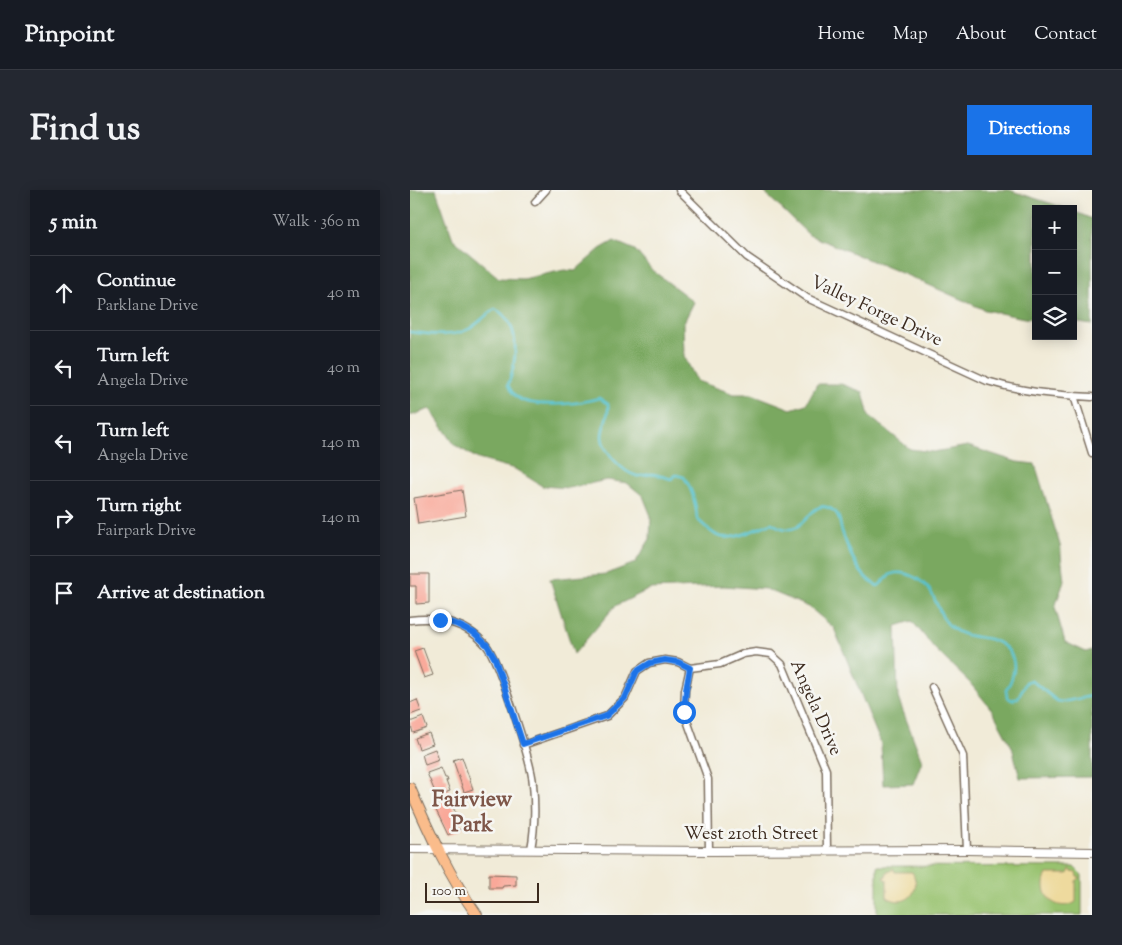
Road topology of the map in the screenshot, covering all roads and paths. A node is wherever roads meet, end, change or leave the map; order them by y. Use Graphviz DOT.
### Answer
graph roads {
  1 [pos="546,190"];
  2 [pos="679,190"];
  3 [pos="535,202"];
  4 [pos="1074,396"];
  5 [pos="1092,396"];
  6 [pos="1092,453"];
  7 [pos="410,620"];
  8 [pos="690,668"];
  9 [pos="932,687"];
  10 [pos="523,744"];
  11 [pos="410,788"];
  12 [pos="410,849"];
  13 [pos="437,849"];
  14 [pos="532,849"];
  15 [pos="827,850"];
  16 [pos="967,850"];
  17 [pos="708,851"];
  18 [pos="1092,852"];
  19 [pos="477,915"];
  1 -- 3 [label="street"];
  2 -- 4 [label="street, Valley Forge Drive"];
  4 -- 5 [label="street, Valley Forge Drive"];
  4 -- 6 [label="street"];
  7 -- 10 [label="street"];
  8 -- 10 [label="street, Angela Drive"];
  8 -- 15 [label="street, Angela Drive"];
  8 -- 17 [label="street"];
  9 -- 16 [label="street"];
  10 -- 14 [label="street"];
  11 -- 13 [label="main road"];
  12 -- 13 [label="street, West 210th Street"];
  13 -- 14 [label="street, West 210th Street"];
  13 -- 19 [label="main road"];
  14 -- 17 [label="street, West 210th Street"];
  15 -- 16 [label="street, West 210th Street"];
  15 -- 17 [label="street, West 210th Street"];
  16 -- 18 [label="street, West 210th Street"];
}
